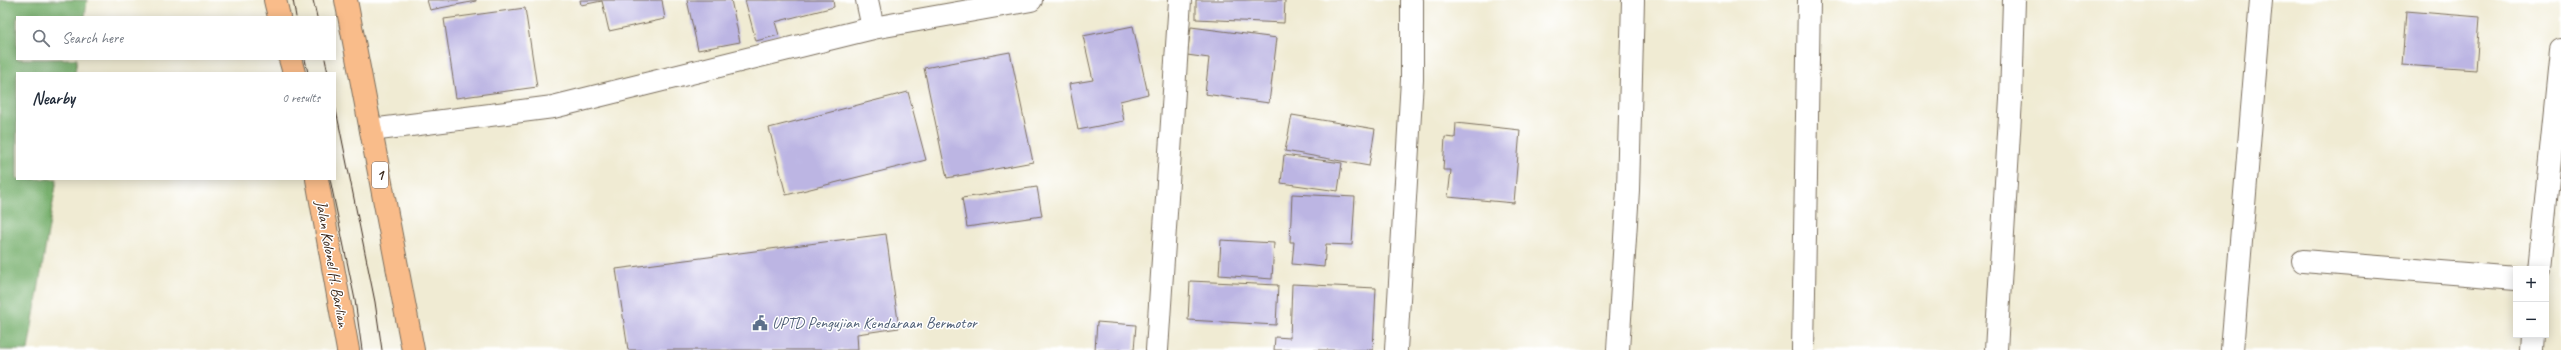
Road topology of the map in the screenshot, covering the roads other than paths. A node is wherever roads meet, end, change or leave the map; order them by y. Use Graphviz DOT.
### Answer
graph roads {
  1 [pos="275,0"];
  2 [pos="346,0"];
  3 [pos="867,0"];
  4 [pos="1031,0"];
  5 [pos="1180,0"];
  6 [pos="1412,0"];
  7 [pos="1633,0"];
  8 [pos="1809,0"];
  9 [pos="2014,0"];
  10 [pos="2261,0"];
  11 [pos="279,16"];
  12 [pos="873,28"];
  13 [pos="2561,50"];
  14 [pos="290,60"];
  15 [pos="294,72"];
  16 [pos="2558,121"];
  17 [pos="371,130"];
  18 [pos="316,180"];
  19 [pos="2303,261"];
  20 [pos="2539,266"];
  21 [pos="2513,278"];
  22 [pos="2532,338"];
  23 [pos="348,350"];
  24 [pos="413,350"];
  25 [pos="1157,350"];
  26 [pos="1396,350"];
  27 [pos="1618,350"];
  28 [pos="1803,350"];
  29 [pos="1996,350"];
  30 [pos="2232,350"];
  31 [pos="2531,350"];
  1 -- 11 [label="highway"];
  2 -- 17 [label="highway, 1"];
  3 -- 12 [label="street"];
  4 -- 12 [label="street"];
  5 -- 25 [label="street"];
  6 -- 26 [label="street"];
  7 -- 27 [label="street"];
  8 -- 28 [label="street"];
  9 -- 29 [label="street"];
  10 -- 30 [label="street"];
  12 -- 17 [label="street"];
  13 -- 16 [label="street"];
  14 -- 15 [label="highway"];
  16 -- 20 [label="street"];
  17 -- 24 [label="highway, 1"];
  18 -- 23 [label="highway, Jalan Kolonel H. Barlian"];
  19 -- 21 [label="street"];
  22 -- 31 [label="street"];
}
